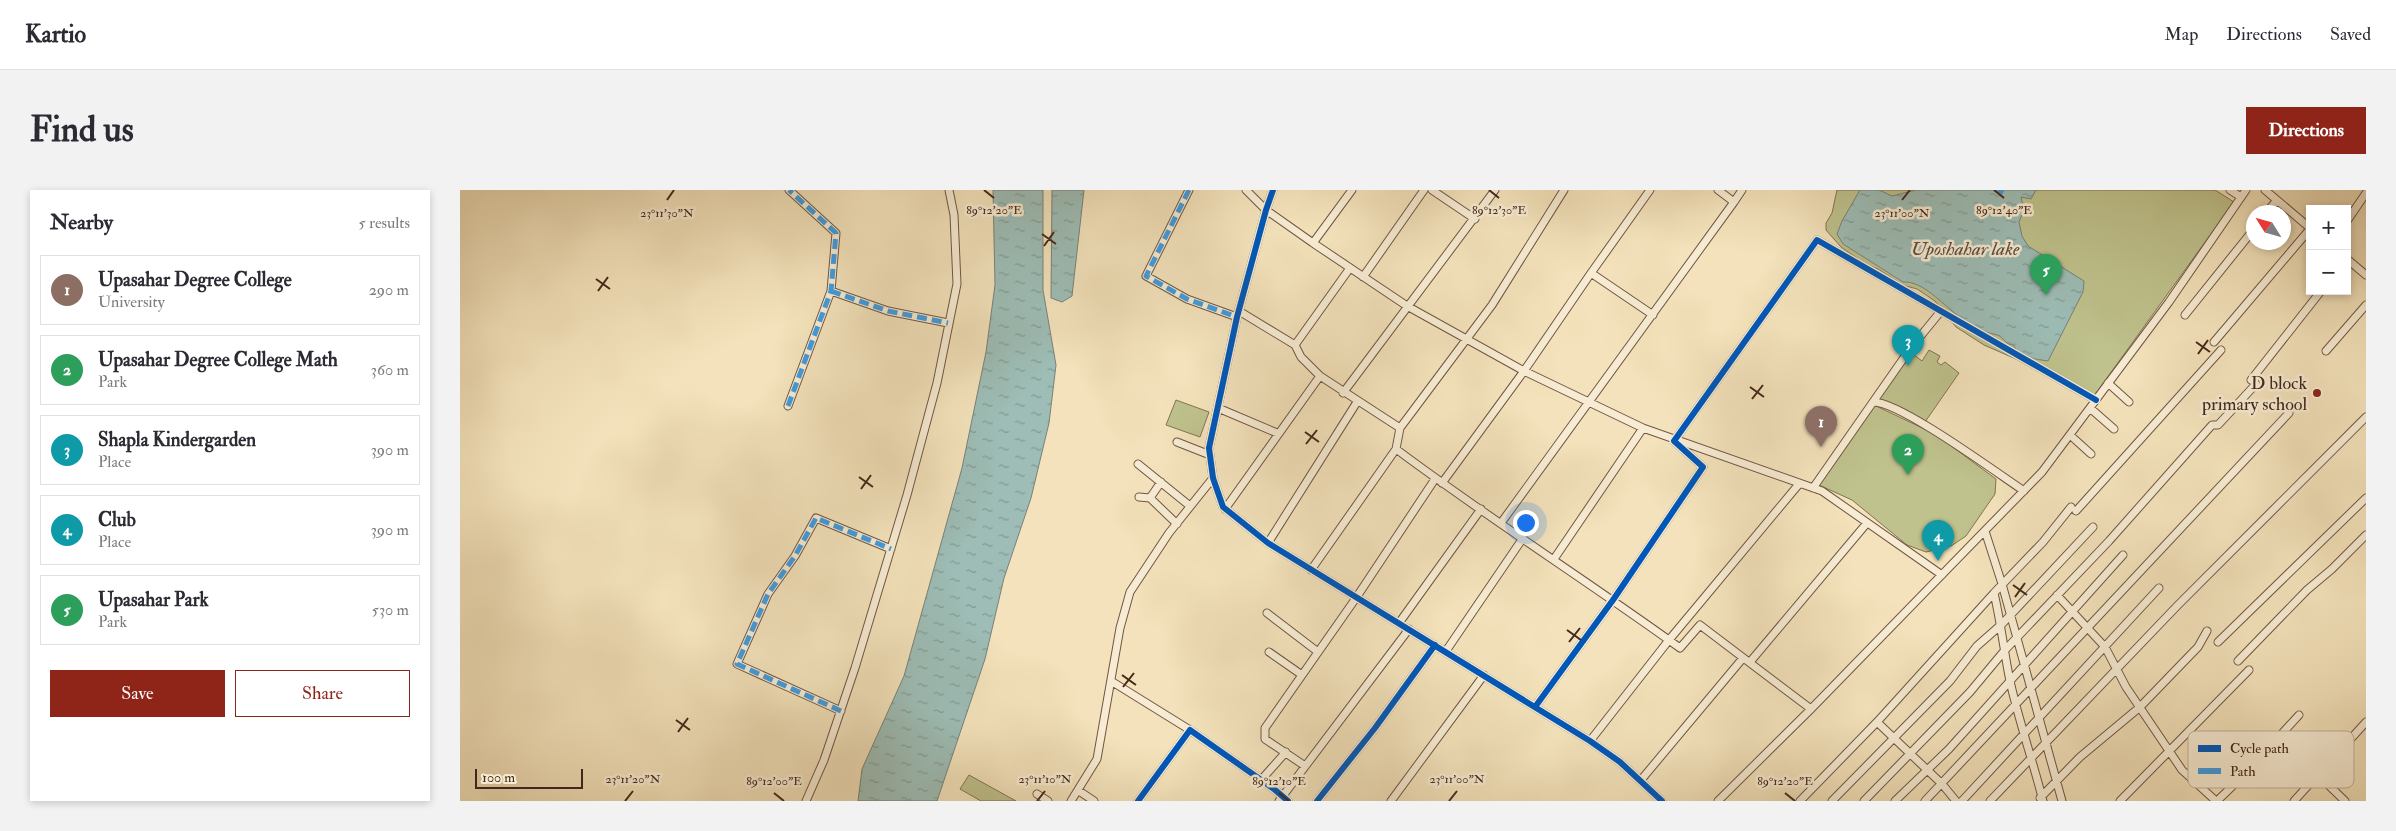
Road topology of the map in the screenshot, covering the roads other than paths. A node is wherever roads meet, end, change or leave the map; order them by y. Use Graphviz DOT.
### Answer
graph roads {
  1 [pos="789,190"];
  2 [pos="949,190"];
  3 [pos="1189,190"];
  4 [pos="1246,190"];
  5 [pos="1273,190"];
  6 [pos="1352,190"];
  7 [pos="1424,190"];
  8 [pos="1432,190"];
  9 [pos="1495,190"];
  10 [pos="1564,190"];
  11 [pos="1650,190"];
  12 [pos="1718,190"];
  13 [pos="1742,190"];
  14 [pos="2230,190"];
  15 [pos="2246,190"];
  16 [pos="2265,190"];
  17 [pos="2365,196"];
  18 [pos="2241,197"];
  19 [pos="2277,200"];
  20 [pos="1734,202"];
  21 [pos="2273,205"];
  22 [pos="1266,210"];
  23 [pos="2351,215"];
  24 [pos="1475,219"];
  25 [pos="2306,225"];
  26 [pos="2306,233"];
  27 [pos="2246,239"];
  28 [pos="1313,243"];
  29 [pos="2351,262"];
  30 [pos="1350,268"];
  31 [pos="1591,273"];
  32 [pos="2366,275"];
  33 [pos="1364,278"];
  34 [pos="831,291"];
  35 [pos="2318,295"];
  36 [pos="2366,305"];
  37 [pos="1407,306"];
  38 [pos="1940,311"];
  39 [pos="1238,314"];
  40 [pos="1653,315"];
  41 [pos="2185,315"];
  42 [pos="948,323"];
  43 [pos="1465,340"];
  44 [pos="2214,342"];
  45 [pos="1295,345"];
  46 [pos="2222,350"];
  47 [pos="2326,351"];
  48 [pos="1524,371"];
  49 [pos="1320,376"];
  50 [pos="2108,383"];
  51 [pos="1343,393"];
  52 [pos="2096,400"];
  53 [pos="1357,402"];
  54 [pos="1588,402"];
  55 [pos="1873,402"];
  56 [pos="2130,402"];
  57 [pos="788,406"];
  58 [pos="1218,408"];
  59 [pos="2090,408"];
  60 [pos="2289,413"];
  61 [pos="2366,417"];
  62 [pos="1400,428"];
  63 [pos="1643,428"];
  64 [pos="2114,429"];
  65 [pos="1277,433"];
  66 [pos="2070,434"];
  67 [pos="1674,441"];
  68 [pos="1177,442"];
  69 [pos="1396,449"];
  70 [pos="2091,454"];
  71 [pos="1210,456"];
  72 [pos="1138,464"];
  73 [pos="1212,478"];
  74 [pos="1439,481"];
  75 [pos="1161,482"];
  76 [pos="1799,484"];
  77 [pos="1813,488"];
  78 [pos="2024,490"];
  79 [pos="1139,497"];
  80 [pos="1150,498"];
  81 [pos="2366,498"];
  82 [pos="1190,506"];
  83 [pos="1225,509"];
  84 [pos="1481,509"];
  85 [pos="1867,522"];
  86 [pos="1502,523"];
  87 [pos="1177,524"];
  88 [pos="2093,527"];
  89 [pos="1985,531"];
  90 [pos="2366,535"];
  91 [pos="1523,538"];
  92 [pos="1268,543"];
  93 [pos="891,549"];
  94 [pos="2123,555"];
  95 [pos="1554,559"];
  96 [pos="1312,570"];
  97 [pos="1942,575"];
  98 [pos="2002,584"];
  99 [pos="2159,588"];
  100 [pos="1994,593"];
  101 [pos="2057,595"];
  102 [pos="1356,598"];
  103 [pos="1613,600"];
  104 [pos="2072,613"];
  105 [pos="1267,614"];
  106 [pos="2010,615"];
  107 [pos="1399,624"];
  108 [pos="2002,624"];
  109 [pos="2087,628"];
  110 [pos="1409,629"];
  111 [pos="2206,631"];
  112 [pos="2017,638"];
  113 [pos="1668,640"];
  114 [pos="2218,642"];
  115 [pos="1435,645"];
  116 [pos="2105,647"];
  117 [pos="2005,650"];
  118 [pos="1446,651"];
  119 [pos="1268,652"];
  120 [pos="1318,652"];
  121 [pos="1747,660"];
  122 [pos="2238,661"];
  123 [pos="2024,666"];
  124 [pos="2118,668"];
  125 [pos="2249,670"];
  126 [pos="1302,674"];
  127 [pos="1484,675"];
  128 [pos="1111,681"];
  129 [pos="2010,681"];
  130 [pos="2031,689"];
  131 [pos="2016,705"];
  132 [pos="1535,707"];
  133 [pos="2140,707"];
  134 [pos="1811,709"];
  135 [pos="841,711"];
  136 [pos="2299,714"];
  137 [pos="2040,716"];
  138 [pos="1878,722"];
  139 [pos="2366,722"];
  140 [pos="1190,730"];
  141 [pos="2189,731"];
  142 [pos="2284,731"];
  143 [pos="2188,732"];
  144 [pos="2024,735"];
  145 [pos="2354,735"];
  146 [pos="1893,738"];
  147 [pos="1590,741"];
  148 [pos="2046,742"];
  149 [pos="2169,751"];
  150 [pos="1286,752"];
  151 [pos="1910,754"];
  152 [pos="2030,759"];
  153 [pos="1305,766"];
  154 [pos="1927,770"];
  155 [pos="2188,775"];
  156 [pos="1261,780"];
  157 [pos="1641,780"];
  158 [pos="2057,782"];
  159 [pos="1942,784"];
  160 [pos="2202,788"];
  161 [pos="2230,788"];
  162 [pos="2306,788"];
  163 [pos="2332,788"];
  164 [pos="1079,791"];
  165 [pos="1037,794"];
  166 [pos="1283,799"];
  167 [pos="2041,799"];
  168 [pos="806,801"];
  169 [pos="1048,801"];
  170 [pos="1071,801"];
  171 [pos="1094,801"];
  172 [pos="1138,801"];
  173 [pos="1317,801"];
  174 [pos="1391,801"];
  175 [pos="1662,801"];
  176 [pos="1718,801"];
  177 [pos="1800,801"];
  178 [pos="1832,801"];
  179 [pos="1864,801"];
  180 [pos="1895,801"];
  181 [pos="1925,801"];
  182 [pos="1956,801"];
  183 [pos="1962,801"];
  184 [pos="1990,801"];
  185 [pos="2062,801"];
  186 [pos="2120,801"];
  187 [pos="2216,801"];
  188 [pos="2294,801"];
  189 [pos="2345,801"];
  1 -- 34 [label="street"];
  2 -- 42 [label="street"];
  3 -- 39 [label="street"];
  4 -- 22 [label="street"];
  5 -- 22 [label="street"];
  6 -- 28 [label="street"];
  7 -- 33 [label="street"];
  8 -- 24 [label="street"];
  9 -- 24 [label="street"];
  10 -- 43 [label="street"];
  11 -- 31 [label="street"];
  12 -- 20 [label="street"];
  13 -- 20 [label="street"];
  14 -- 18 [label="street"];
  15 -- 18 [label="street"];
  16 -- 19 [label="street"];
  17 -- 23 [label="street"];
  18 -- 50 [label="street"];
  19 -- 21 [label="street"];
  19 -- 25 [label="street"];
  20 -- 40 [label="street"];
  22 -- 28 [label="street"];
  22 -- 39 [label="street"];
  24 -- 37 [label="street"];
  26 -- 44 [label="street"];
  27 -- 41 [label="street"];
  28 -- 30 [label="street"];
  29 -- 32 [label="street"];
  30 -- 33 [label="street"];
  30 -- 45 [label="street"];
  31 -- 40 [label="street"];
  31 -- 48 [label="street"];
  33 -- 37 [label="street"];
  34 -- 42 [label="street"];
  34 -- 57 [label="street"];
  35 -- 101 [label="street"];
  36 -- 47 [label="street"];
  37 -- 43 [label="street"];
  37 -- 51 [label="street"];
  38 -- 52 [label="street"];
  38 -- 55 [label="street"];
  38 -- 67 [label="street"];
  39 -- 45 [label="street"];
  39 -- 58 [label="street"];
  40 -- 54 [label="street"];
  42 -- 93 [label="street"];
  43 -- 48 [label="street"];
  43 -- 62 [label="street"];
  45 -- 49 [label="street"];
  46 -- 98 [label="street"];
  48 -- 54 [label="street"];
  48 -- 74 [label="street"];
  49 -- 51 [label="street"];
  49 -- 65 [label="street"];
  50 -- 52 [label="street"];
  50 -- 56 [label="street"];
  51 -- 53 [label="street"];
  52 -- 59 [label="street"];
  53 -- 62 [label="street"];
  53 -- 92 [label="street"];
  54 -- 63 [label="street"];
  54 -- 86 [label="street"];
  55 -- 77 [label="street"];
  55 -- 78 [label="street"];
  58 -- 65 [label="street"];
  58 -- 71 [label="street"];
  59 -- 64 [label="street"];
  59 -- 66 [label="street"];
  60 -- 109 [label="street"];
  61 -- 124 [label="street"];
  62 -- 69 [label="street"];
  63 -- 67 [label="street"];
  63 -- 95 [label="street"];
  65 -- 83 [label="street"];
  66 -- 70 [label="street"];
  66 -- 78 [label="street"];
  67 -- 76 [label="street"];
  67 -- 103 [label="street"];
  68 -- 71 [label="street"];
  69 -- 74 [label="street"];
  69 -- 96 [label="street"];
  71 -- 73 [label="street"];
  72 -- 75 [label="street"];
  73 -- 82 [label="street"];
  73 -- 83 [label="street"];
  74 -- 84 [label="street"];
  74 -- 102 [label="street"];
  75 -- 80 [label="street"];
  75 -- 82 [label="street"];
  76 -- 77 [label="street"];
  76 -- 113 [label="street"];
  77 -- 85 [label="street"];
  78 -- 89 [label="street"];
  79 -- 80 [label="street"];
  80 -- 87 [label="street"];
  81 -- 114 [label="street"];
  82 -- 87 [label="street"];
  83 -- 92 [label="street"];
  84 -- 86 [label="street"];
  84 -- 107 [label="street"];
  85 -- 97 [label="street"];
  85 -- 121 [label="street"];
  86 -- 91 [label="street"];
  87 -- 128 [label="street"];
  88 -- 106 [label="street"];
  89 -- 97 [label="street"];
  89 -- 98 [label="street"];
  90 -- 122 [label="street"];
  91 -- 95 [label="street"];
  91 -- 118 [label="street"];
  92 -- 96 [label="street"];
  93 -- 135 [label="street"];
  93 -- 135 [label="street"];
  94 -- 104 [label="street"];
  95 -- 103 [label="street"];
  96 -- 102 [label="street"];
  97 -- 134 [label="street"];
  98 -- 100 [label="street"];
  98 -- 106 [label="street"];
  99 -- 116 [label="street"];
  100 -- 108 [label="street"];
  100 -- 138 [label="street"];
  101 -- 104 [label="street"];
  101 -- 112 [label="street"];
  102 -- 107 [label="street"];
  102 -- 120 [label="street"];
  103 -- 113 [label="street"];
  103 -- 132 [label="street"];
  104 -- 109 [label="street"];
  104 -- 123 [label="street"];
  105 -- 120 [label="street"];
  106 -- 108 [label="street"];
  106 -- 112 [label="street"];
  107 -- 110 [label="street"];
  108 -- 117 [label="street"];
  108 -- 146 [label="street"];
  109 -- 116 [label="street"];
  109 -- 130 [label="street"];
  110 -- 115 [label="street"];
  110 -- 153 [label="street"];
  111 -- 133 [label="street"];
  112 -- 117 [label="street"];
  112 -- 123 [label="street"];
  113 -- 121 [label="street"];
  113 -- 147 [label="street"];
  115 -- 118 [label="street"];
  115 -- 173 [label="street"];
  116 -- 124 [label="street"];
  116 -- 137 [label="street"];
  117 -- 129 [label="street"];
  117 -- 151 [label="street"];
  118 -- 127 [label="street"];
  119 -- 126 [label="street"];
  120 -- 126 [label="street"];
  121 -- 134 [label="street"];
  121 -- 157 [label="street"];
  123 -- 129 [label="street"];
  123 -- 130 [label="street"];
  124 -- 133 [label="street"];
  124 -- 148 [label="street"];
  125 -- 141 [label="street"];
  126 -- 150 [label="street"];
  127 -- 132 [label="street"];
  127 -- 174 [label="street"];
  128 -- 140 [label="street"];
  128 -- 164 [label="street"];
  129 -- 131 [label="street"];
  129 -- 154 [label="street"];
  130 -- 131 [label="street"];
  130 -- 137 [label="street"];
  131 -- 144 [label="street"];
  131 -- 159 [label="street"];
  132 -- 147 [label="street"];
  133 -- 149 [label="street"];
  133 -- 158 [label="street"];
  134 -- 176 [label="street"];
  135 -- 168 [label="street"];
  136 -- 142 [label="street"];
  137 -- 144 [label="street"];
  137 -- 148 [label="street"];
  138 -- 146 [label="street"];
  138 -- 177 [label="street"];
  139 -- 145 [label="street"];
  140 -- 156 [label="street"];
  140 -- 172 [label="street"];
  143 -- 149 [label="street"];
  144 -- 152 [label="street"];
  144 -- 183 [label="street"];
  146 -- 151 [label="street"];
  146 -- 178 [label="street"];
  147 -- 157 [label="street"];
  148 -- 152 [label="street"];
  148 -- 158 [label="street"];
  149 -- 155 [label="street"];
  149 -- 186 [label="street"];
  150 -- 153 [label="street"];
  150 -- 156 [label="street"];
  151 -- 154 [label="street"];
  151 -- 179 [label="street"];
  152 -- 167 [label="street"];
  152 -- 184 [label="street"];
  153 -- 166 [label="street"];
  154 -- 159 [label="street"];
  154 -- 180 [label="street"];
  156 -- 166 [label="street"];
  157 -- 175 [label="street"];
  158 -- 167 [label="street"];
  158 -- 185 [label="street"];
  159 -- 181 [label="street"];
  159 -- 182 [label="street"];
  160 -- 187 [label="street"];
  161 -- 187 [label="street"];
  162 -- 188 [label="street"];
  163 -- 189 [label="street"];
  164 -- 170 [label="street"];
  164 -- 171 [label="street"];
  165 -- 169 [label="street"];
}
